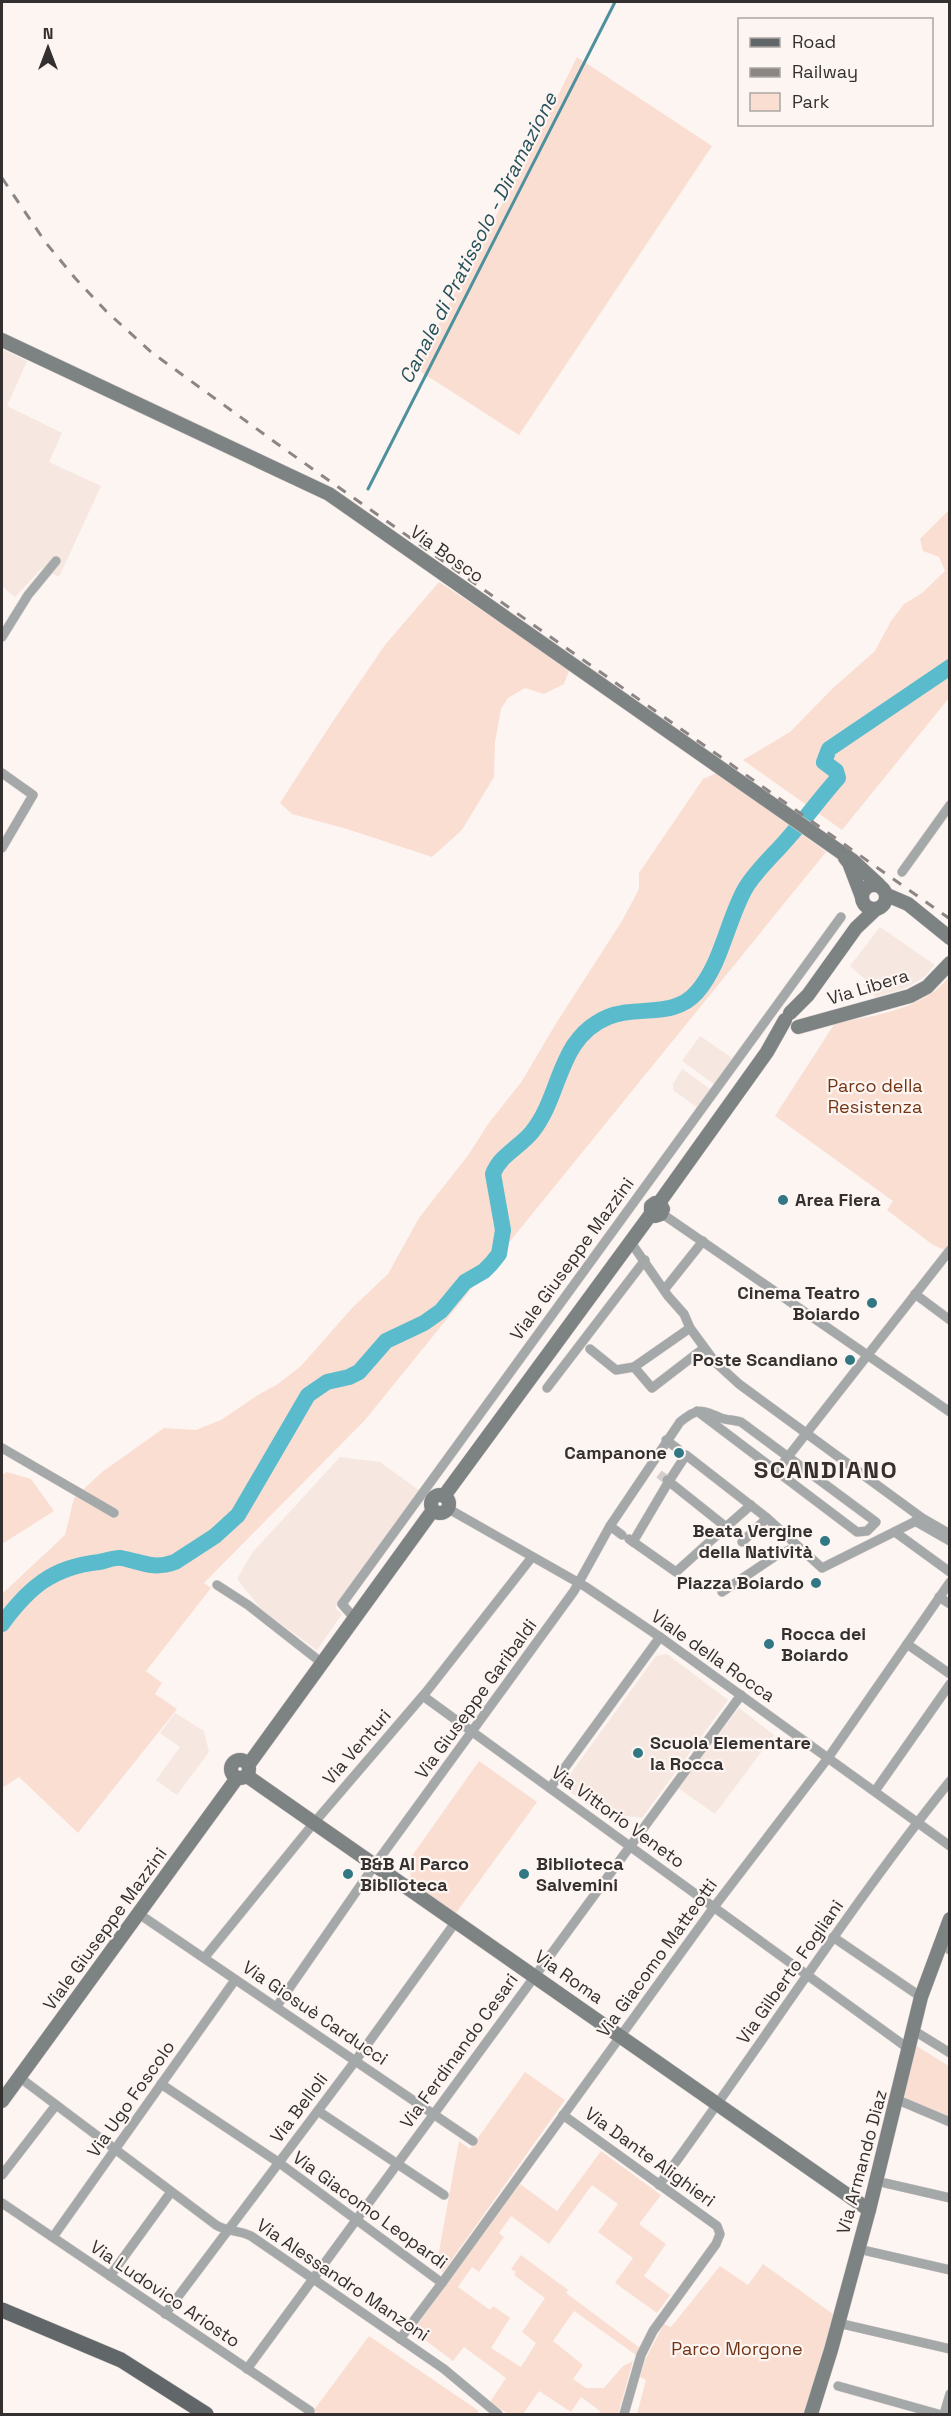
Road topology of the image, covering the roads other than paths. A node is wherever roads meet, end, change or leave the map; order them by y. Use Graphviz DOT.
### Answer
graph roads {
  1 [pos="2,340"];
  2 [pos="56,561"];
  3 [pos="2,637"];
  4 [pos="2,773"];
  5 [pos="950,805"];
  6 [pos="2,848"];
  7 [pos="842,854"];
  8 [pos="902,872"];
  9 [pos="883,890"];
  10 [pos="862,899"];
  11 [pos="878,908"];
  12 [pos="841,917"];
  13 [pos="928,920"];
  14 [pos="856,928"];
  15 [pos="950,938"];
  16 [pos="950,963"];
  17 [pos="794,1020"];
  18 [pos="657,1210"];
  19 [pos="630,1240"];
  20 [pos="703,1241"];
  21 [pos="950,1250"];
  22 [pos="645,1260"];
  23 [pos="664,1290"];
  24 [pos="915,1294"];
  25 [pos="950,1320"];
  26 [pos="690,1328"];
  27 [pos="586,1345"];
  28 [pos="704,1348"];
  29 [pos="869,1356"];
  30 [pos="634,1367"];
  31 [pos="548,1388"];
  32 [pos="698,1411"];
  33 [pos="950,1412"];
  34 [pos="806,1434"];
  35 [pos="666,1440"];
  36 [pos="2,1448"];
  37 [pos="678,1449"];
  38 [pos="788,1456"];
  39 [pos="649,1467"];
  40 [pos="776,1472"];
  41 [pos="658,1474"];
  42 [pos="668,1481"];
  43 [pos="446,1502"];
  44 [pos="751,1505"];
  45 [pos="114,1513"];
  46 [pos="767,1518"];
  47 [pos="918,1520"];
  48 [pos="610,1526"];
  49 [pos="726,1527"];
  50 [pos="895,1532"];
  51 [pos="949,1533"];
  52 [pos="628,1539"];
  53 [pos="950,1541"];
  54 [pos="742,1542"];
  55 [pos="797,1547"];
  56 [pos="532,1557"];
  57 [pos="950,1572"];
  58 [pos="579,1583"];
  59 [pos="217,1586"];
  60 [pos="948,1586"];
  61 [pos="722,1592"];
  62 [pos="939,1597"];
  63 [pos="950,1604"];
  64 [pos="355,1619"];
  65 [pos="660,1637"];
  66 [pos="907,1644"];
  67 [pos="322,1663"];
  68 [pos="950,1674"];
  69 [pos="950,1684"];
  70 [pos="741,1695"];
  71 [pos="423,1696"];
  72 [pos="473,1732"];
  73 [pos="828,1758"];
  74 [pos="244,1772"];
  75 [pos="950,1781"];
  76 [pos="550,1788"];
  77 [pos="875,1791"];
  78 [pos="916,1823"];
  79 [pos="313,1824"];
  80 [pos="629,1845"];
  81 [pos="950,1846"];
  82 [pos="374,1866"];
  83 [pos="714,1907"];
  84 [pos="139,1914"];
  85 [pos="950,1919"];
  86 [pos="457,1920"];
  87 [pos="833,1937"];
  88 [pos="944,1946"];
  89 [pos="205,1957"];
  90 [pos="807,1975"];
  91 [pos="535,1976"];
  92 [pos="235,1980"];
  93 [pos="921,1997"];
  94 [pos="278,2006"];
  95 [pos="913,2030"];
  96 [pos="620,2036"];
  97 [pos="909,2049"];
  98 [pos="950,2053"];
  99 [pos="356,2060"];
  100 [pos="19,2077"];
  101 [pos="161,2084"];
  102 [pos="898,2100"];
  103 [pos="2,2101"];
  104 [pos="56,2105"];
  105 [pos="718,2105"];
  106 [pos="318,2111"];
  107 [pos="434,2113"];
  108 [pos="563,2115"];
  109 [pos="950,2122"];
  110 [pos="473,2141"];
  111 [pos="116,2149"];
  112 [pos="278,2162"];
  113 [pos="396,2163"];
  114 [pos="2,2175"];
  115 [pos="885,2183"];
  116 [pos="659,2185"];
  117 [pos="171,2192"];
  118 [pos="444,2195"];
  119 [pos="950,2198"];
  120 [pos="2,2203"];
  121 [pos="869,2210"];
  122 [pos="356,2219"];
  123 [pos="227,2230"];
  124 [pos="53,2237"];
  125 [pos="867,2251"];
  126 [pos="950,2270"];
  127 [pos="110,2276"];
  128 [pos="313,2278"];
  129 [pos="442,2283"];
  130 [pos="2,2310"];
  131 [pos="165,2314"];
  132 [pos="838,2323"];
  133 [pos="400,2339"];
  134 [pos="950,2349"];
  135 [pos="247,2369"];
  136 [pos="838,2386"];
  137 [pos="950,2394"];
  138 [pos="310,2411"];
  139 [pos="206,2415"];
  140 [pos="498,2415"];
  141 [pos="624,2415"];
  142 [pos="811,2415"];
  143 [pos="939,2415"];
  144 [pos="944,2415"];
  1 -- 7 [label="street, Via Bosco"];
  2 -- 3 [label="street"];
  4 -- 6 [label="street"];
  5 -- 8 [label="street"];
  7 -- 9 [label="street, Via Bosco"];
  7 -- 10 [label="street"];
  9 -- 10 [label="street"];
  9 -- 11 [label="street"];
  9 -- 13 [label="street, Via Bosco"];
  10 -- 11 [label="street"];
  10 -- 14 [label="street, Viale Giuseppe Mazzini"];
  11 -- 13 [label="street"];
  11 -- 14 [label="street, Viale Giuseppe Mazzini"];
  12 -- 64 [label="street, Viale Giuseppe Mazzini"];
  13 -- 15 [label="street, Via Bosco"];
  14 -- 17 [label="street, Viale Giuseppe Mazzini"];
  16 -- 17 [label="street, Via Libera"];
  17 -- 18 [label="street, Viale Giuseppe Mazzini"];
  18 -- 19 [label="street, Viale Giuseppe Mazzini"];
  18 -- 20 [label="street"];
  19 -- 22 [label="street"];
  19 -- 43 [label="street, Viale Giuseppe Mazzini"];
  20 -- 23 [label="street"];
  20 -- 29 [label="street"];
  21 -- 24 [label="street"];
  22 -- 23 [label="street"];
  22 -- 27 [label="street"];
  23 -- 26 [label="street"];
  24 -- 25 [label="street"];
  24 -- 29 [label="street"];
  26 -- 28 [label="street"];
  26 -- 30 [label="street"];
  27 -- 30 [label="street"];
  27 -- 31 [label="street"];
  28 -- 30 [label="street"];
  28 -- 34 [label="street"];
  29 -- 33 [label="street"];
  29 -- 34 [label="street"];
  32 -- 35 [label="street, Via Giuseppe Garibaldi"];
  32 -- 38 [label="street"];
  32 -- 40 [label="street"];
  34 -- 38 [label="street"];
  34 -- 47 [label="street"];
  35 -- 37 [label="street"];
  35 -- 39 [label="street, Via Giuseppe Garibaldi"];
  36 -- 45 [label="street"];
  38 -- 40 [label="street"];
  38 -- 40 [label="street"];
  39 -- 41 [label="street"];
  39 -- 48 [label="street, Via Giuseppe Garibaldi"];
  42 -- 44 [label="street"];
  42 -- 49 [label="street"];
  42 -- 52 [label="street"];
  43 -- 56 [label="street, Viale della Rocca"];
  43 -- 64 [label="street, Viale Giuseppe Mazzini"];
  44 -- 46 [label="street"];
  44 -- 49 [label="street"];
  46 -- 54 [label="street"];
  46 -- 55 [label="street"];
  47 -- 50 [label="street"];
  47 -- 51 [label="street"];
  47 -- 53 [label="street"];
  48 -- 52 [label="street"];
  48 -- 58 [label="street, Via Giuseppe Garibaldi"];
  49 -- 52 [label="street"];
  50 -- 55 [label="street"];
  50 -- 57 [label="street"];
  55 -- 61 [label="street"];
  56 -- 58 [label="street, Viale della Rocca"];
  56 -- 71 [label="street, Via Venturi"];
  58 -- 65 [label="street, Viale della Rocca"];
  58 -- 72 [label="street, Via Giuseppe Garibaldi"];
  59 -- 67 [label="street"];
  60 -- 62 [label="street, Via Giacomo Matteotti"];
  62 -- 63 [label="street"];
  62 -- 66 [label="street, Via Giacomo Matteotti"];
  64 -- 67 [label="street, Viale Giuseppe Mazzini"];
  65 -- 70 [label="street, Viale della Rocca"];
  65 -- 76 [label="street"];
  66 -- 68 [label="street"];
  66 -- 73 [label="street, Via Giacomo Matteotti"];
  67 -- 74 [label="street, Viale Giuseppe Mazzini"];
  69 -- 77 [label="street"];
  70 -- 73 [label="street, Viale della Rocca"];
  70 -- 80 [label="street, Via Ferdinando Cesari"];
  71 -- 72 [label="street, Via Vittorio Veneto"];
  71 -- 79 [label="street, Via Venturi"];
  72 -- 76 [label="street, Via Vittorio Veneto"];
  72 -- 82 [label="street, Via Giuseppe Garibaldi"];
  73 -- 77 [label="street, Viale della Rocca"];
  73 -- 83 [label="street, Via Giacomo Matteotti"];
  74 -- 79 [label="street, Via Roma"];
  74 -- 84 [label="street, Viale Giuseppe Mazzini"];
  75 -- 78 [label="street, Via Gilberto Fogliani"];
  76 -- 80 [label="street, Via Vittorio Veneto"];
  77 -- 78 [label="street, Viale della Rocca"];
  78 -- 81 [label="street, Viale della Rocca"];
  78 -- 87 [label="street, Via Gilberto Fogliani"];
  79 -- 82 [label="street, Via Roma"];
  79 -- 89 [label="street, Via Venturi"];
  80 -- 83 [label="street, Via Vittorio Veneto"];
  80 -- 91 [label="street, Via Ferdinando Cesari"];
  82 -- 86 [label="street, Via Roma"];
  82 -- 94 [label="street, Via Giuseppe Garibaldi"];
  83 -- 90 [label="street, Via Vittorio Veneto"];
  83 -- 96 [label="street, Via Giacomo Matteotti"];
  84 -- 89 [label="street, Via Giosuè Carducci"];
  84 -- 100 [label="street, Viale Giuseppe Mazzini"];
  85 -- 88 [label="street, Via Armando Diaz"];
  86 -- 91 [label="street, Via Roma"];
  86 -- 99 [label="street, Via Belloli"];
  87 -- 90 [label="street, Via Gilberto Fogliani"];
  87 -- 93 [label="street"];
  88 -- 93 [label="street, Via Armando Diaz"];
  89 -- 92 [label="street, Via Giosuè Carducci"];
  90 -- 97 [label="street, Via Vittorio Veneto"];
  90 -- 105 [label="street, Via Gilberto Fogliani"];
  91 -- 96 [label="street, Via Roma"];
  91 -- 107 [label="street, Via Ferdinando Cesari"];
  92 -- 94 [label="street, Via Giosuè Carducci"];
  92 -- 101 [label="street, Via Ugo Foscolo"];
  93 -- 95 [label="street, Via Armando Diaz"];
  94 -- 99 [label="street, Via Giosuè Carducci"];
  95 -- 97 [label="street, Via Armando Diaz"];
  95 -- 98 [label="street"];
  96 -- 105 [label="street, Via Roma"];
  96 -- 108 [label="street, Via Giacomo Matteotti"];
  97 -- 102 [label="street, Via Armando Diaz"];
  99 -- 106 [label="street, Via Belloli"];
  99 -- 107 [label="street, Via Giosuè Carducci"];
  100 -- 103 [label="street, Viale Giuseppe Mazzini"];
  100 -- 104 [label="street, Via Alessandro Manzoni"];
  101 -- 111 [label="street, Via Ugo Foscolo"];
  101 -- 112 [label="street, Via Giacomo Leopardi"];
  102 -- 109 [label="street"];
  102 -- 121 [label="street, Via Armando Diaz"];
  104 -- 111 [label="street, Via Alessandro Manzoni"];
  104 -- 114 [label="street"];
  105 -- 116 [label="street, Via Gilberto Fogliani"];
  105 -- 121 [label="street, Via Roma"];
  106 -- 112 [label="street, Via Belloli"];
  106 -- 113 [label="street"];
  107 -- 110 [label="street, Via Giosuè Carducci"];
  107 -- 113 [label="street, Via Ferdinando Cesari"];
  108 -- 116 [label="street, Via Dante Alighieri"];
  108 -- 129 [label="street, Via Giacomo Matteotti"];
  111 -- 117 [label="street, Via Alessandro Manzoni"];
  111 -- 124 [label="street, Via Ugo Foscolo"];
  112 -- 122 [label="street, Via Giacomo Leopardi"];
  112 -- 123 [label="street, Via Belloli"];
  113 -- 118 [label="street"];
  113 -- 122 [label="street, Via Ferdinando Cesari"];
  115 -- 119 [label="street"];
  116 -- 141 [label="street, Via Dante Alighieri"];
  117 -- 123 [label="street, Via Alessandro Manzoni"];
  117 -- 127 [label="street"];
  120 -- 124 [label="street, Via Ludovico Ariosto"];
  121 -- 132 [label="street, Via Armando Diaz"];
  122 -- 128 [label="street, Via Ferdinando Cesari"];
  122 -- 129 [label="street, Via Giacomo Leopardi"];
  123 -- 128 [label="street, Via Alessandro Manzoni"];
  123 -- 131 [label="street, Via Belloli"];
  124 -- 127 [label="street, Via Ludovico Ariosto"];
  125 -- 126 [label="street"];
  127 -- 131 [label="street, Via Ludovico Ariosto"];
  128 -- 133 [label="street, Via Alessandro Manzoni"];
  128 -- 135 [label="street, Via Ferdinando Cesari"];
  129 -- 133 [label="street, Via Giacomo Matteotti"];
  130 -- 139 [label="main road"];
  131 -- 135 [label="street, Via Ludovico Ariosto"];
  132 -- 134 [label="street"];
  132 -- 142 [label="street, Via Armando Diaz"];
  133 -- 140 [label="street, Via Alessandro Manzoni"];
  135 -- 138 [label="street, Via Ludovico Ariosto"];
  136 -- 143 [label="street"];
  137 -- 144 [label="street"];
}
